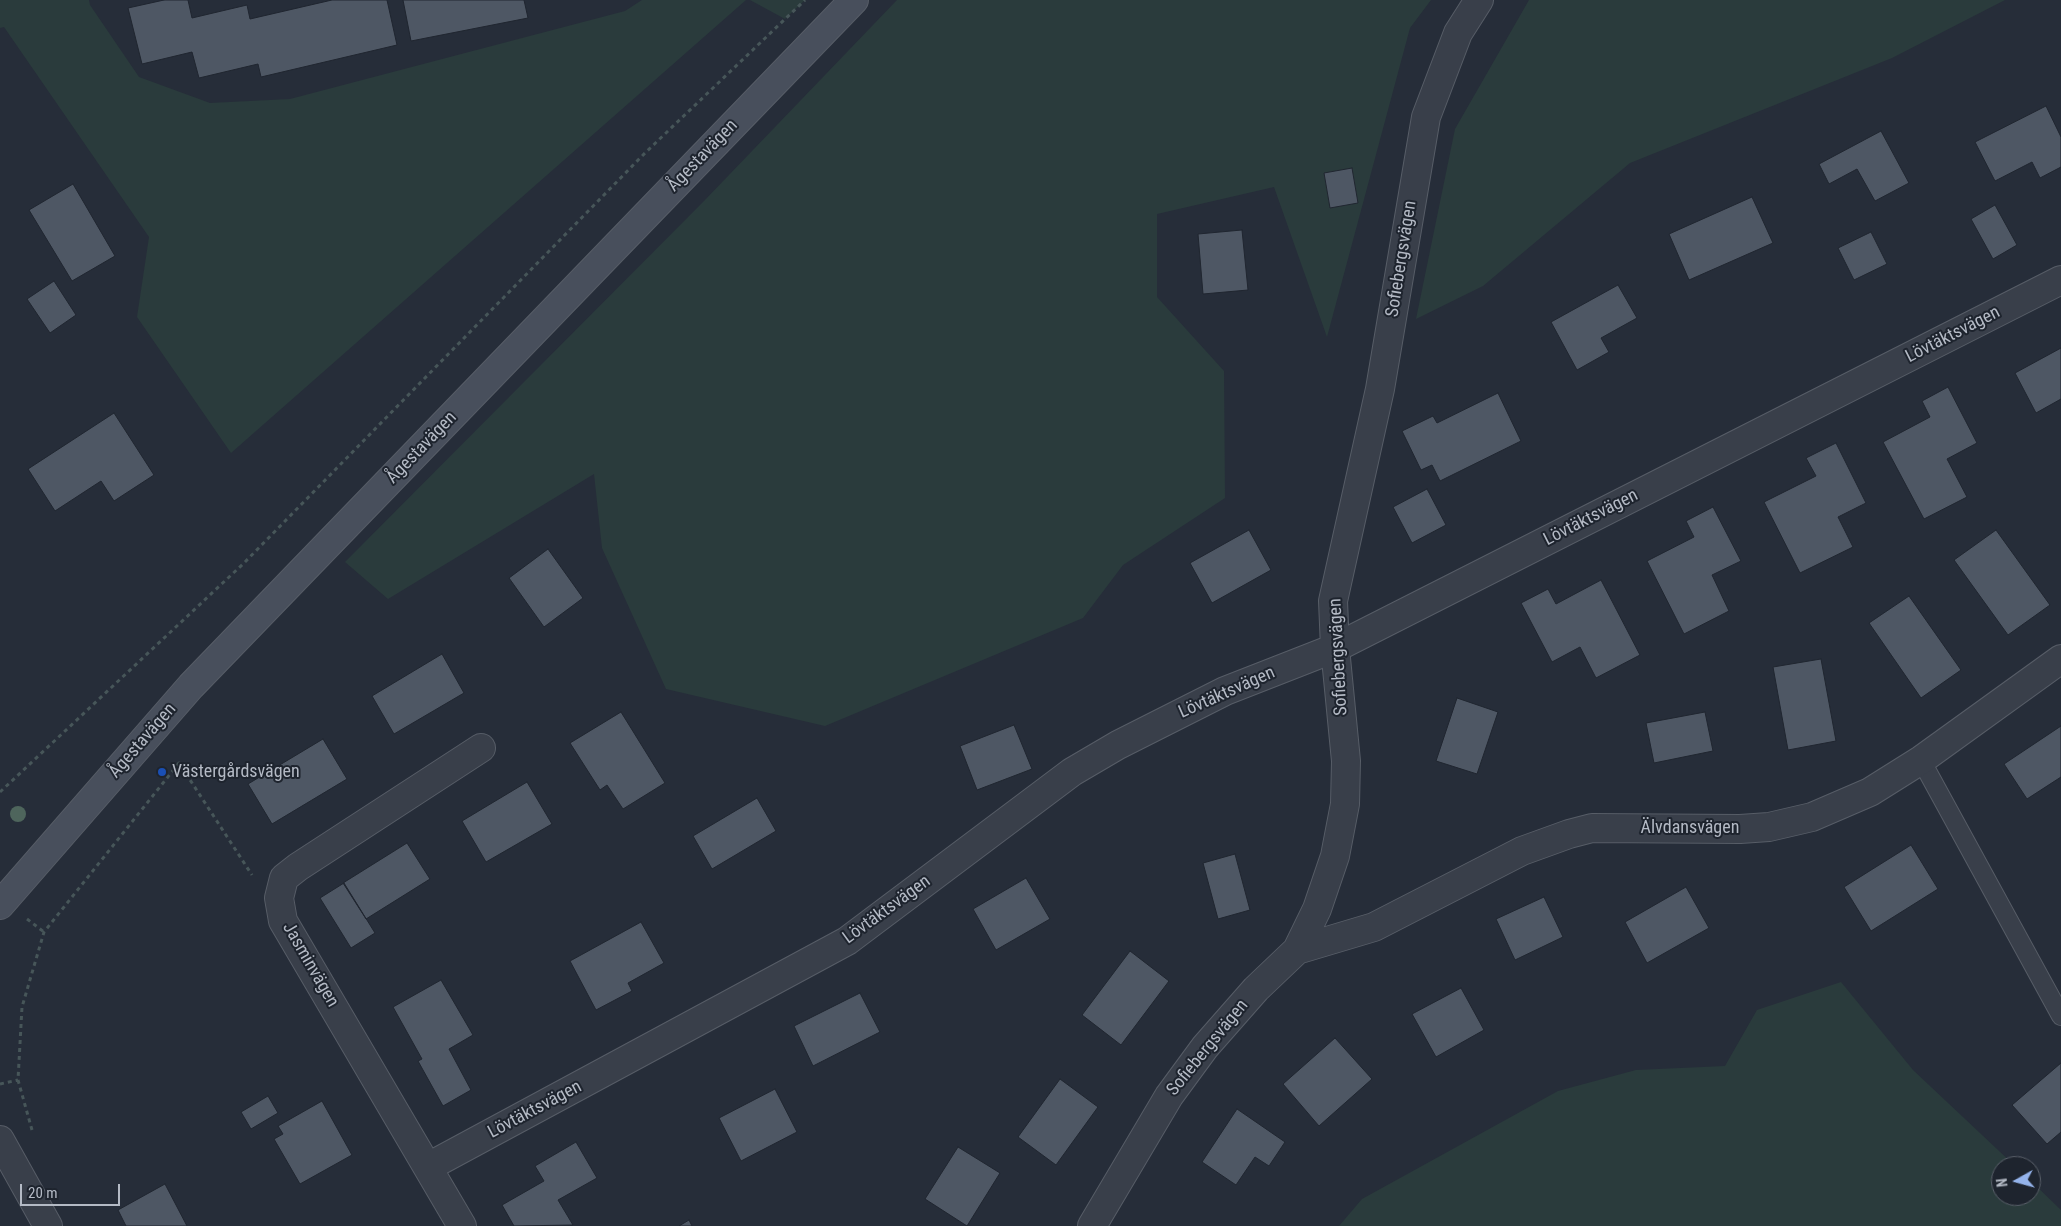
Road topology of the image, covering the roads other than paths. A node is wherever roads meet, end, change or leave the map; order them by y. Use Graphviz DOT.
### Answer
graph roads {
  1 [pos="854,0"];
  2 [pos="1479,0"];
  3 [pos="2061,280"];
  4 [pos="1335,648"];
  5 [pos="2061,659"];
  6 [pos="481,748"];
  7 [pos="1921,760"];
  8 [pos="0,905"];
  9 [pos="1297,950"];
  10 [pos="2061,1016"];
  11 [pos="0,1140"];
  12 [pos="428,1167"];
  13 [pos="48,1226"];
  14 [pos="462,1226"];
  15 [pos="1092,1226"];
  1 -- 8 [label="main road, Ågestavägen"];
  2 -- 4 [label="street, Sofiebergsvägen"];
  3 -- 4 [label="street, Lövtäktsvägen"];
  4 -- 9 [label="street, Sofiebergsvägen"];
  4 -- 12 [label="street, Lövtäktsvägen"];
  5 -- 7 [label="street, Älvdansvägen"];
  6 -- 12 [label="street, Jasminvägen"];
  7 -- 9 [label="street, Älvdansvägen"];
  7 -- 10 [label="lane"];
  9 -- 15 [label="street, Sofiebergsvägen"];
  11 -- 13 [label="street"];
  12 -- 14 [label="street, Jasminvägen"];
}
